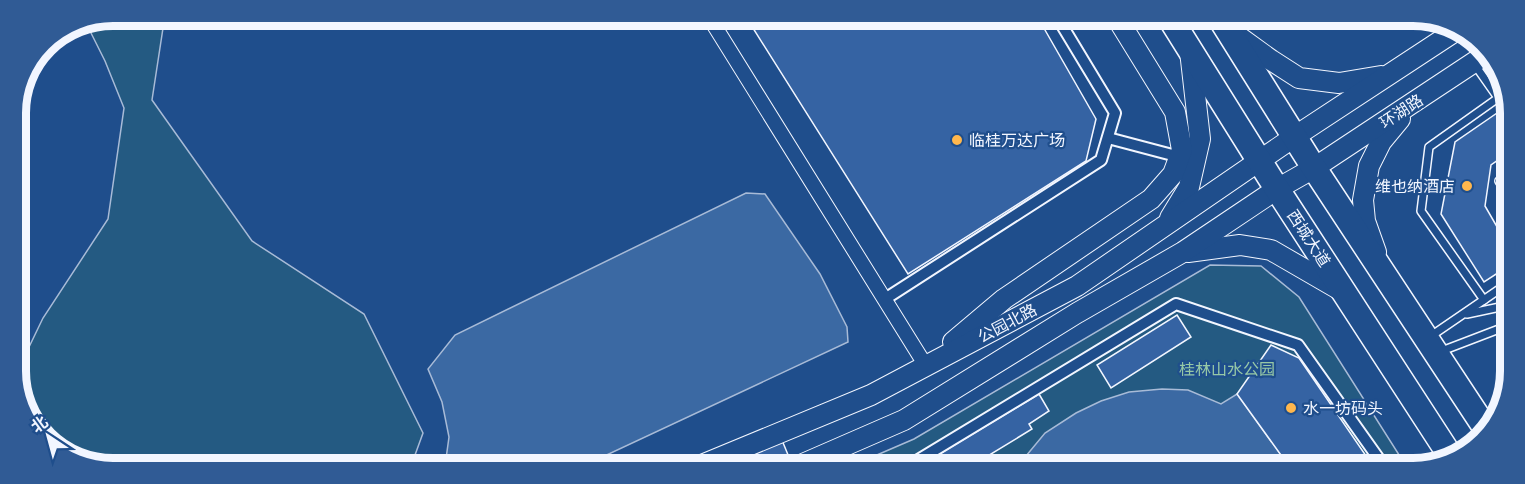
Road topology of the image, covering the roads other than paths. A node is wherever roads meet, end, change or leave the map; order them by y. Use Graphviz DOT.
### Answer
graph roads {
  1 [pos="716,26"];
  2 [pos="1062,26"];
  3 [pos="1122,26"];
  4 [pos="1175,26"];
  5 [pos="1225,26"];
  6 [pos="1228,26"];
  7 [pos="1450,34"];
  8 [pos="1189,48"];
  9 [pos="1481,58"];
  10 [pos="1482,60"];
  11 [pos="1390,74"];
  12 [pos="1498,98"];
  13 [pos="1413,103"];
  14 [pos="1294,136"];
  15 [pos="1108,138"];
  16 [pos="1180,157"];
  17 [pos="1260,161"];
  18 [pos="1314,168"];
  19 [pos="1277,189"];
  20 [pos="1165,226"];
  21 [pos="1183,252"];
  22 [pos="1382,272"];
  23 [pos="1500,289"];
  24 [pos="1345,293"];
  25 [pos="885,300"];
  26 [pos="1484,300"];
  27 [pos="1500,307"];
  28 [pos="1461,315"];
  29 [pos="1500,328"];
  30 [pos="1432,346"];
  31 [pos="926,366"];
  32 [pos="1482,423"];
  33 [pos="1447,452"];
  34 [pos="719,458"];
  35 [pos="817,458"];
  36 [pos="922,458"];
  37 [pos="1378,458"];
  1 -- 25 [label="street"];
  2 -- 15 [label="street"];
  3 -- 16 [label="main road"];
  4 -- 8 [label="highway, 西城大道"];
  5 -- 14 [label="highway"];
  6 -- 11 [label="main road"];
  7 -- 11 [label="main road"];
  8 -- 17 [label="highway, 西城大道"];
  8 -- 20 [label="main road"];
  9 -- 13 [label="main road, 环湖路"];
  10 -- 12 [label="lane"];
  11 -- 14 [label="main road"];
  12 -- 26 [label="lane"];
  13 -- 18 [label="main road, 环湖路"];
  13 -- 22 [label="main road"];
  14 -- 17 [label="main road, 公园北路"];
  14 -- 18 [label="highway"];
  15 -- 16 [label="street"];
  15 -- 25 [label="street"];
  16 -- 31 [label="main road"];
  17 -- 19 [label="highway, 西城大道"];
  17 -- 20 [label="main road, 公园北路"];
  18 -- 19 [label="main road, 公园北路"];
  18 -- 22 [label="highway"];
  19 -- 21 [label="main road, 公园北路"];
  19 -- 24 [label="highway, 西城大道"];
  20 -- 31 [label="main road, 公园北路"];
  21 -- 24 [label="main road"];
  21 -- 35 [label="main road, 公园北路"];
  22 -- 30 [label="highway"];
  23 -- 26 [label="lane"];
  24 -- 33 [label="highway, 西城大道"];
  25 -- 31 [label="street"];
  26 -- 28 [label="lane"];
  27 -- 28 [label="lane"];
  28 -- 30 [label="lane"];
  29 -- 30 [label="lane"];
  30 -- 32 [label="highway"];
  31 -- 34 [label="main road, 公园北路"];
  36 -- 37 [label="street"];
}
